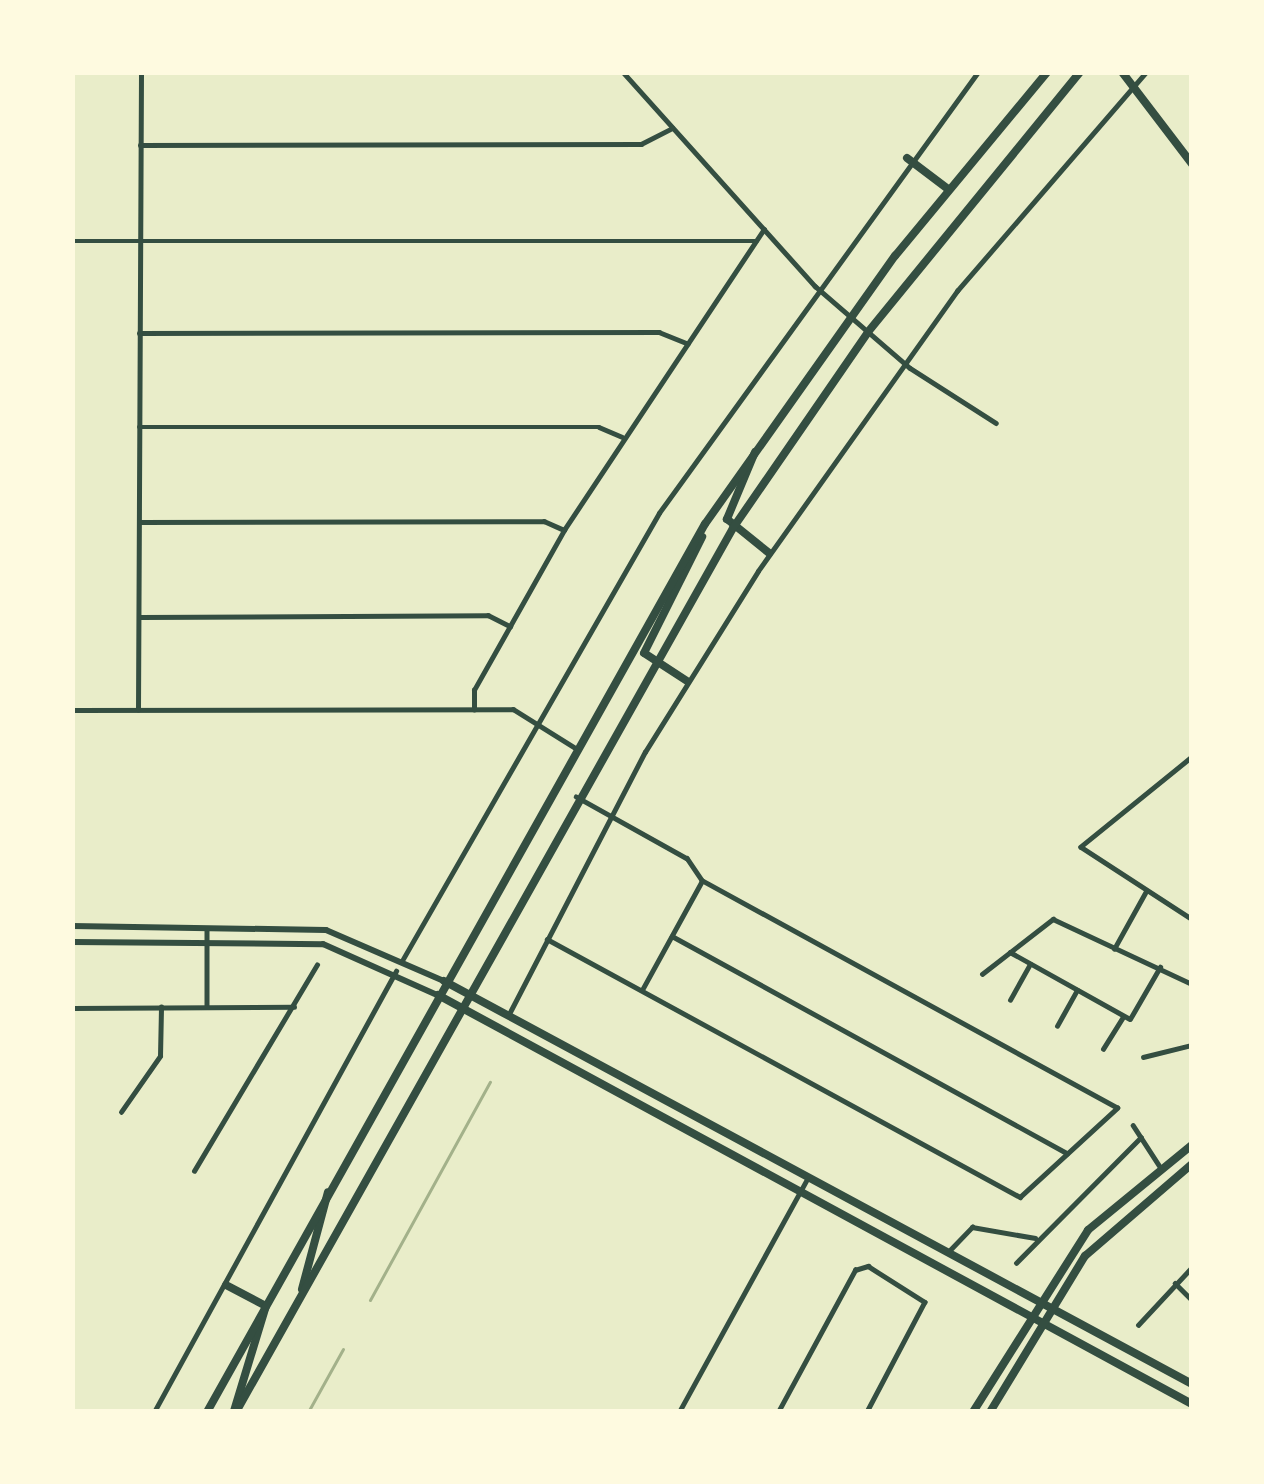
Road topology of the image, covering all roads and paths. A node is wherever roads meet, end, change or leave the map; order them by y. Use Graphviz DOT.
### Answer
graph roads {
  1 [pos="141,72"];
  2 [pos="623,72"];
  3 [pos="978,72"];
  4 [pos="1048,72"];
  5 [pos="1080,72"];
  6 [pos="1122,72"];
  7 [pos="1145,72"];
  8 [pos="1131,88"];
  9 [pos="673,128"];
  10 [pos="140,145"];
  11 [pos="907,158"];
  12 [pos="1192,164"];
  13 [pos="948,189"];
  14 [pos="764,230"];
  15 [pos="139,240"];
  16 [pos="757,241"];
  17 [pos="72,242"];
  18 [pos="815,286"];
  19 [pos="852,314"];
  20 [pos="868,332"];
  21 [pos="139,333"];
  22 [pos="688,344"];
  23 [pos="904,360"];
  24 [pos="996,423"];
  25 [pos="139,428"];
  26 [pos="622,437"];
  27 [pos="756,448"];
  28 [pos="139,522"];
  29 [pos="705,524"];
  30 [pos="733,528"];
  31 [pos="564,530"];
  32 [pos="770,553"];
  33 [pos="138,616"];
  34 [pos="510,626"];
  35 [pos="651,661"];
  36 [pos="687,681"];
  37 [pos="72,710"];
  38 [pos="138,710"];
  39 [pos="474,710"];
  40 [pos="536,722"];
  41 [pos="574,747"];
  42 [pos="1192,757"];
  43 [pos="575,797"];
  44 [pos="614,819"];
  45 [pos="702,881"];
  46 [pos="1144,892"];
  47 [pos="1192,920"];
  48 [pos="207,925"];
  49 [pos="72,926"];
  50 [pos="672,936"];
  51 [pos="547,939"];
  52 [pos="206,941"];
  53 [pos="72,942"];
  54 [pos="1114,950"];
  55 [pos="1008,951"];
  56 [pos="403,959"];
  57 [pos="1030,964"];
  58 [pos="317,965"];
  59 [pos="1160,967"];
  60 [pos="396,971"];
  61 [pos="982,974"];
  62 [pos="444,981"];
  63 [pos="1192,985"];
  64 [pos="642,990"];
  65 [pos="1077,990"];
  66 [pos="466,993"];
  67 [pos="437,994"];
  68 [pos="1010,1000"];
  69 [pos="161,1007"];
  70 [pos="207,1007"];
  71 [pos="294,1007"];
  72 [pos="72,1008"];
  73 [pos="458,1008"];
  74 [pos="508,1016"];
  75 [pos="1123,1016"];
  76 [pos="1057,1026"];
  77 [pos="1192,1045"];
  78 [pos="1103,1049"];
  79 [pos="1143,1057"];
  80 [pos="680,1111"];
  81 [pos="121,1112"];
  82 [pos="672,1125"];
  83 [pos="1133,1125"];
  84 [pos="1141,1137"];
  85 [pos="1192,1144"];
  86 [pos="1067,1153"];
  87 [pos="1192,1164"];
  88 [pos="1159,1166"];
  89 [pos="194,1171"];
  90 [pos="806,1180"];
  91 [pos="329,1188"];
  92 [pos="798,1195"];
  93 [pos="1035,1238"];
  94 [pos="947,1255"];
  95 [pos="1016,1262"];
  96 [pos="1192,1267"];
  97 [pos="1174,1283"];
  98 [pos="226,1285"];
  99 [pos="303,1291"];
  100 [pos="1192,1300"];
  101 [pos="1041,1304"];
  102 [pos="266,1306"];
  103 [pos="1027,1317"];
  104 [pos="1038,1323"];
  105 [pos="1138,1325"];
  106 [pos="1192,1384"];
  107 [pos="1192,1404"];
  108 [pos="1114,1409"];
  109 [pos="154,1412"];
  110 [pos="207,1412"];
  111 [pos="235,1412"];
  112 [pos="679,1412"];
  113 [pos="778,1412"];
  114 [pos="867,1412"];
  115 [pos="974,1412"];
  116 [pos="990,1412"];
  117 [pos="1139,1412"];
  1 -- 10 [label="street"];
  2 -- 9 [label="street"];
  3 -- 11 [label="street"];
  4 -- 13 [label="main road"];
  5 -- 20 [label="main road"];
  6 -- 8 [label="main road"];
  7 -- 8 [label="street"];
  8 -- 12 [label="main road"];
  8 -- 23 [label="street"];
  9 -- 10 [label="street"];
  9 -- 14 [label="street"];
  10 -- 15 [label="street"];
  11 -- 13 [label="main road"];
  11 -- 18 [label="street"];
  13 -- 19 [label="main road"];
  14 -- 16 [label="street"];
  14 -- 18 [label="street"];
  15 -- 16 [label="street"];
  15 -- 17 [label="street"];
  15 -- 21 [label="street"];
  16 -- 22 [label="street"];
  18 -- 19 [label="street"];
  18 -- 40 [label="street"];
  19 -- 20 [label="street"];
  19 -- 27 [label="main road"];
  20 -- 23 [label="street"];
  20 -- 30 [label="main road"];
  21 -- 22 [label="street"];
  21 -- 25 [label="street"];
  22 -- 26 [label="street"];
  23 -- 24 [label="street"];
  23 -- 32 [label="street"];
  25 -- 26 [label="street"];
  25 -- 28 [label="street"];
  26 -- 31 [label="street"];
  27 -- 29 [label="main road"];
  27 -- 30 [label="main road"];
  28 -- 31 [label="street"];
  28 -- 33 [label="street"];
  29 -- 35 [label="main road"];
  29 -- 41 [label="main road"];
  30 -- 32 [label="main road"];
  30 -- 35 [label="main road"];
  31 -- 34 [label="street"];
  32 -- 36 [label="street"];
  33 -- 34 [label="street"];
  33 -- 38 [label="street"];
  34 -- 39 [label="street"];
  35 -- 36 [label="main road"];
  35 -- 43 [label="main road"];
  36 -- 44 [label="street"];
  37 -- 38 [label="street"];
  38 -- 39 [label="street"];
  39 -- 40 [label="street"];
  40 -- 41 [label="street"];
  40 -- 56 [label="street"];
  41 -- 62 [label="main road"];
  42 -- 46 [label="street"];
  43 -- 44 [label="street"];
  43 -- 66 [label="main road"];
  44 -- 45 [label="street"];
  44 -- 51 [label="street"];
  45 -- 50 [label="street"];
  45 -- 86 [label="street"];
  46 -- 47 [label="street"];
  46 -- 54 [label="street"];
  48 -- 49 [label="street"];
  48 -- 52 [label="street"];
  48 -- 56 [label="street"];
  50 -- 64 [label="street"];
  50 -- 86 [label="street"];
  51 -- 64 [label="street"];
  51 -- 74 [label="street"];
  52 -- 53 [label="street"];
  52 -- 60 [label="street"];
  52 -- 70 [label="street"];
  54 -- 55 [label="street"];
  54 -- 59 [label="street"];
  55 -- 57 [label="street"];
  55 -- 61 [label="street"];
  56 -- 62 [label="street"];
  57 -- 65 [label="street"];
  57 -- 68 [label="street"];
  58 -- 71 [label="street"];
  59 -- 63 [label="street"];
  59 -- 75 [label="street"];
  60 -- 67 [label="street"];
  60 -- 98 [label="street"];
  62 -- 66 [label="main road"];
  62 -- 67 [label="main road"];
  64 -- 86 [label="street"];
  65 -- 75 [label="street"];
  65 -- 76 [label="street"];
  66 -- 73 [label="main road"];
  66 -- 74 [label="main road"];
  67 -- 73 [label="main road"];
  67 -- 91 [label="main road"];
  69 -- 70 [label="street"];
  69 -- 72 [label="street"];
  69 -- 81 [label="street"];
  70 -- 71 [label="street"];
  71 -- 89 [label="street"];
  73 -- 82 [label="main road"];
  73 -- 99 [label="main road"];
  74 -- 80 [label="main road"];
  75 -- 78 [label="street"];
  77 -- 79 [label="street"];
  80 -- 82 [label="main road"];
  80 -- 90 [label="main road"];
  82 -- 92 [label="main road"];
  83 -- 84 [label="street"];
  84 -- 88 [label="street"];
  84 -- 93 [label="street"];
  85 -- 88 [label="main road"];
  87 -- 101 [label="main road"];
  88 -- 101 [label="main road"];
  90 -- 92 [label="street"];
  90 -- 94 [label="main road"];
  91 -- 99 [label="main road"];
  91 -- 102 [label="main road"];
  92 -- 103 [label="main road"];
  92 -- 112 [label="street"];
  93 -- 94 [label="street"];
  93 -- 95 [label="street"];
  94 -- 101 [label="main road"];
  96 -- 97 [label="street"];
  97 -- 100 [label="street"];
  97 -- 105 [label="street"];
  98 -- 102 [label="main road"];
  98 -- 109 [label="street"];
  99 -- 111 [label="main road"];
  101 -- 103 [label="main road"];
  101 -- 104 [label="main road"];
  101 -- 106 [label="main road"];
  102 -- 110 [label="main road"];
  102 -- 111 [label="main road"];
  103 -- 104 [label="main road"];
  103 -- 115 [label="main road"];
  104 -- 107 [label="main road"];
  104 -- 116 [label="main road"];
  108 -- 117 [label="street"];
  113 -- 114 [label="street"];
}
